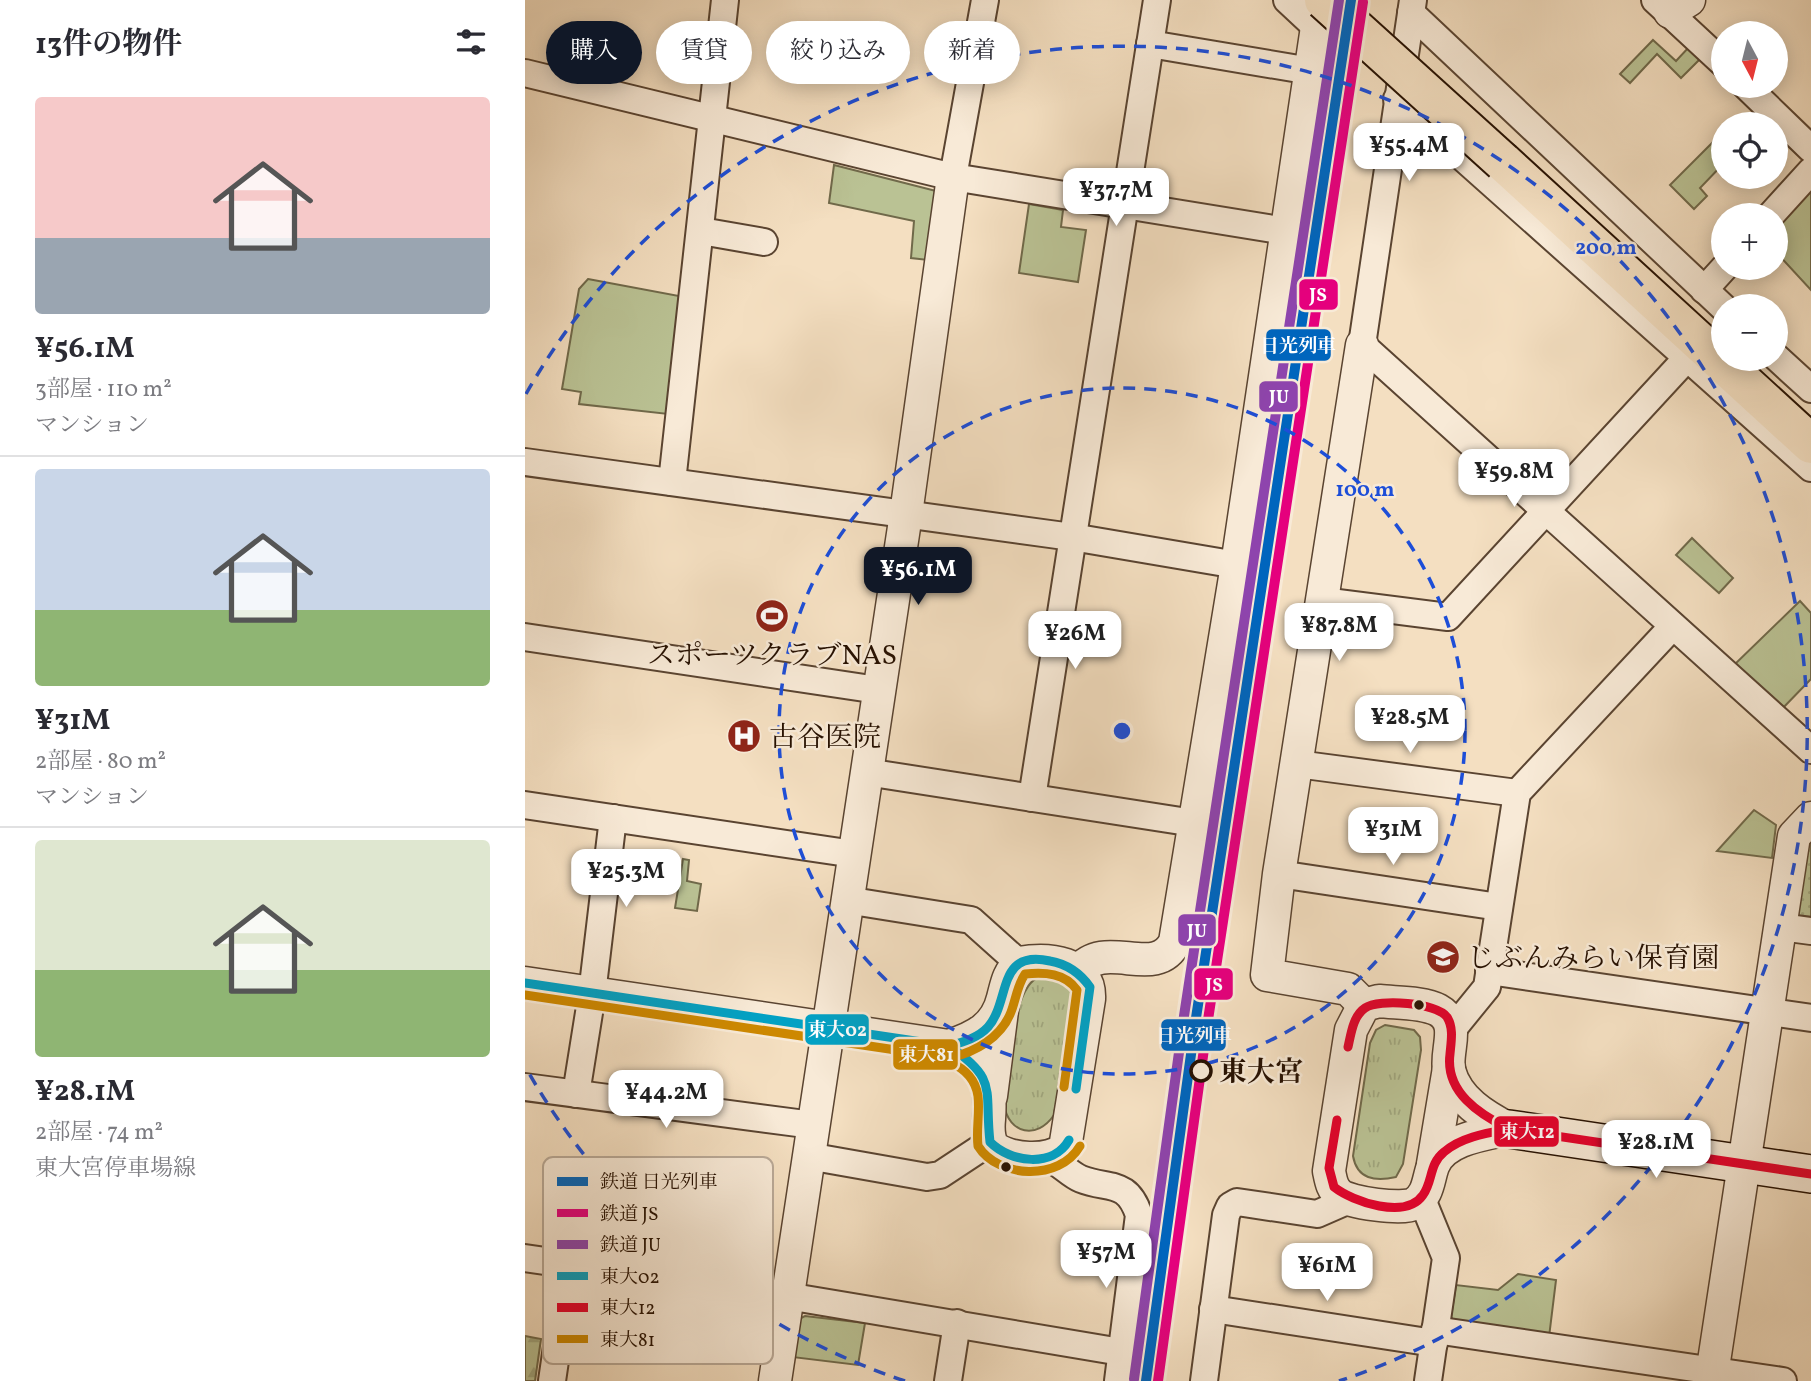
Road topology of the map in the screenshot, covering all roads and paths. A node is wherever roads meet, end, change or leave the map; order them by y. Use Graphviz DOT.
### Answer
graph roads {
  1 [pos="725,0"];
  2 [pos="985,0"];
  3 [pos="1157,0"];
  4 [pos="1287,0"];
  5 [pos="1353,0"];
  6 [pos="1671,4"];
  7 [pos="1412,7"];
  8 [pos="1321,9"];
  9 [pos="1150,44"];
  10 [pos="1711,49"];
  11 [pos="1311,71"];
  12 [pos="525,74"];
  13 [pos="1758,98"];
  14 [pos="1397,100"];
  15 [pos="713,119"];
  16 [pos="1811,149"];
  17 [pos="1507,154"];
  18 [pos="1811,171"];
  19 [pos="953,177"];
  20 [pos="1782,203"];
  21 [pos="1126,205"];
  22 [pos="701,231"];
  23 [pos="1286,231"];
  24 [pos="764,242"];
  25 [pos="1713,280"];
  26 [pos="1704,290"];
  27 [pos="1711,297"];
  28 [pos="1711,330"];
  29 [pos="1361,345"];
  30 [pos="1686,359"];
  31 [pos="1788,368"];
  32 [pos="1756,371"];
  33 [pos="1811,389"];
  34 [pos="1811,421"];
  35 [pos="1811,444"];
  36 [pos="525,462"];
  37 [pos="1811,468"];
  38 [pos="672,482"];
  39 [pos="1545,510"];
  40 [pos="907,514"];
  41 [pos="1072,537"];
  42 [pos="1237,565"];
  43 [pos="1322,601"];
  44 [pos="1673,626"];
  45 [pos="525,637"];
  46 [pos="878,690"];
  47 [pos="1811,750"];
  48 [pos="1297,764"];
  49 [pos="866,772"];
  50 [pos="1517,793"];
  51 [pos="1032,798"];
  52 [pos="525,805"];
  53 [pos="613,818"];
  54 [pos="1811,818"];
  55 [pos="1194,823"];
  56 [pos="853,854"];
  57 [pos="1279,874"];
  58 [pos="846,900"];
  59 [pos="1499,907"];
  60 [pos="1796,929"];
  61 [pos="1019,964"];
  62 [pos="1079,971"];
  63 [pos="1489,971"];
  64 [pos="525,983"];
  65 [pos="592,994"];
  66 [pos="1003,998"];
  67 [pos="1364,1005"];
  68 [pos="1768,1011"];
  69 [pos="1811,1018"];
  70 [pos="826,1028"];
  71 [pos="1452,1030"];
  72 [pos="949,1046"];
  73 [pos="1449,1068"];
  74 [pos="525,1087"];
  75 [pos="576,1094"];
  76 [pos="991,1096"];
  77 [pos="1509,1129"];
  78 [pos="810,1141"];
  79 [pos="990,1142"];
  80 [pos="1048,1158"];
  81 [pos="1433,1164"];
  82 [pos="1743,1164"];
  83 [pos="1811,1174"];
  84 [pos="1421,1198"];
  85 [pos="1349,1200"];
  86 [pos="525,1258"];
  87 [pos="543,1261"];
  88 [pos="773,1294"];
  89 [pos="787,1296"];
  90 [pos="1213,1310"];
  91 [pos="957,1323"];
  92 [pos="1435,1337"];
  93 [pos="1121,1352"];
  94 [pos="1711,1376"];
  95 [pos="775,1381"];
  96 [pos="949,1381"];
  97 [pos="1118,1381"];
  98 [pos="1204,1381"];
  99 [pos="1428,1381"];
  100 [pos="1783,1381"];
  1 -- 15 [label="street"];
  2 -- 19 [label="street"];
  3 -- 9 [label="street"];
  4 -- 8 [label="street"];
  5 -- 17 [label="main road"];
  6 -- 10 [label="street"];
  7 -- 14 [label="street"];
  7 -- 26 [label="street"];
  8 -- 11 [label="street"];
  8 -- 17 [label="main road, bridge"];
  9 -- 11 [label="street"];
  9 -- 21 [label="street"];
  11 -- 23 [label="street"];
  12 -- 15 [label="street"];
  13 -- 16 [label="street"];
  14 -- 29 [label="street"];
  14 -- 30 [label="street"];
  15 -- 19 [label="street"];
  15 -- 22 [label="street"];
  17 -- 28 [label="main road"];
  17 -- 35 [label="main road"];
  18 -- 20 [label="street"];
  19 -- 21 [label="street"];
  19 -- 40 [label="street"];
  21 -- 23 [label="street"];
  21 -- 41 [label="street"];
  22 -- 24 [label="street"];
  22 -- 38 [label="street"];
  23 -- 42 [label="street"];
  25 -- 26 [label="street"];
  26 -- 27 [label="street"];
  29 -- 39 [label="street"];
  29 -- 43 [label="street"];
  30 -- 37 [label="street"];
  30 -- 39 [label="street"];
  31 -- 33 [label="street"];
  32 -- 34 [label="main road"];
  36 -- 38 [label="street"];
  38 -- 40 [label="street"];
  39 -- 43 [label="street"];
  39 -- 44 [label="street"];
  40 -- 41 [label="street"];
  40 -- 46 [label="street"];
  41 -- 42 [label="street"];
  41 -- 51 [label="street"];
  42 -- 55 [label="street"];
  43 -- 48 [label="street"];
  44 -- 47 [label="street"];
  44 -- 50 [label="street"];
  45 -- 46 [label="street"];
  46 -- 49 [label="street"];
  48 -- 50 [label="street"];
  48 -- 57 [label="street"];
  49 -- 51 [label="street"];
  49 -- 56 [label="street"];
  50 -- 59 [label="street"];
  51 -- 55 [label="street"];
  52 -- 53 [label="street"];
  53 -- 56 [label="street"];
  53 -- 65 [label="street"];
  54 -- 60 [label="street"];
  55 -- 62 [label="street"];
  56 -- 58 [label="street"];
  57 -- 59 [label="street"];
  57 -- 67 [label="street"];
  58 -- 61 [label="street"];
  58 -- 70 [label="street"];
  59 -- 63 [label="street"];
  60 -- 68 [label="street"];
  61 -- 62 [label="street"];
  61 -- 66 [label="street"];
  62 -- 80 [label="street"];
  63 -- 68 [label="street"];
  63 -- 71 [label="street"];
  64 -- 65 [label="street"];
  65 -- 70 [label="street"];
  65 -- 75 [label="street"];
  66 -- 72 [label="street"];
  66 -- 76 [label="street"];
  67 -- 71 [label="street"];
  67 -- 85 [label="street"];
  68 -- 69 [label="street"];
  68 -- 82 [label="street"];
  70 -- 72 [label="street"];
  70 -- 78 [label="street"];
  71 -- 73 [label="street"];
  72 -- 76 [label="street"];
  73 -- 77 [label="street"];
  73 -- 81 [label="street"];
  74 -- 75 [label="street"];
  75 -- 78 [label="street"];
  76 -- 79 [label="street"];
  77 -- 81 [label="street"];
  77 -- 82 [label="main road"];
  78 -- 79 [label="street"];
  78 -- 89 [label="street"];
  79 -- 80 [label="street"];
  80 -- 93 [label="street"];
  81 -- 84 [label="street"];
  82 -- 83 [label="main road"];
  82 -- 94 [label="street"];
  84 -- 85 [label="street"];
  84 -- 92 [label="street"];
  85 -- 90 [label="street"];
  86 -- 87 [label="street"];
  88 -- 89 [label="street"];
  89 -- 91 [label="street"];
  89 -- 95 [label="street"];
  90 -- 92 [label="street"];
  90 -- 98 [label="street"];
  91 -- 93 [label="street"];
  91 -- 96 [label="street"];
  92 -- 94 [label="street"];
  92 -- 99 [label="street"];
  93 -- 97 [label="street"];
  94 -- 100 [label="street"];
}
